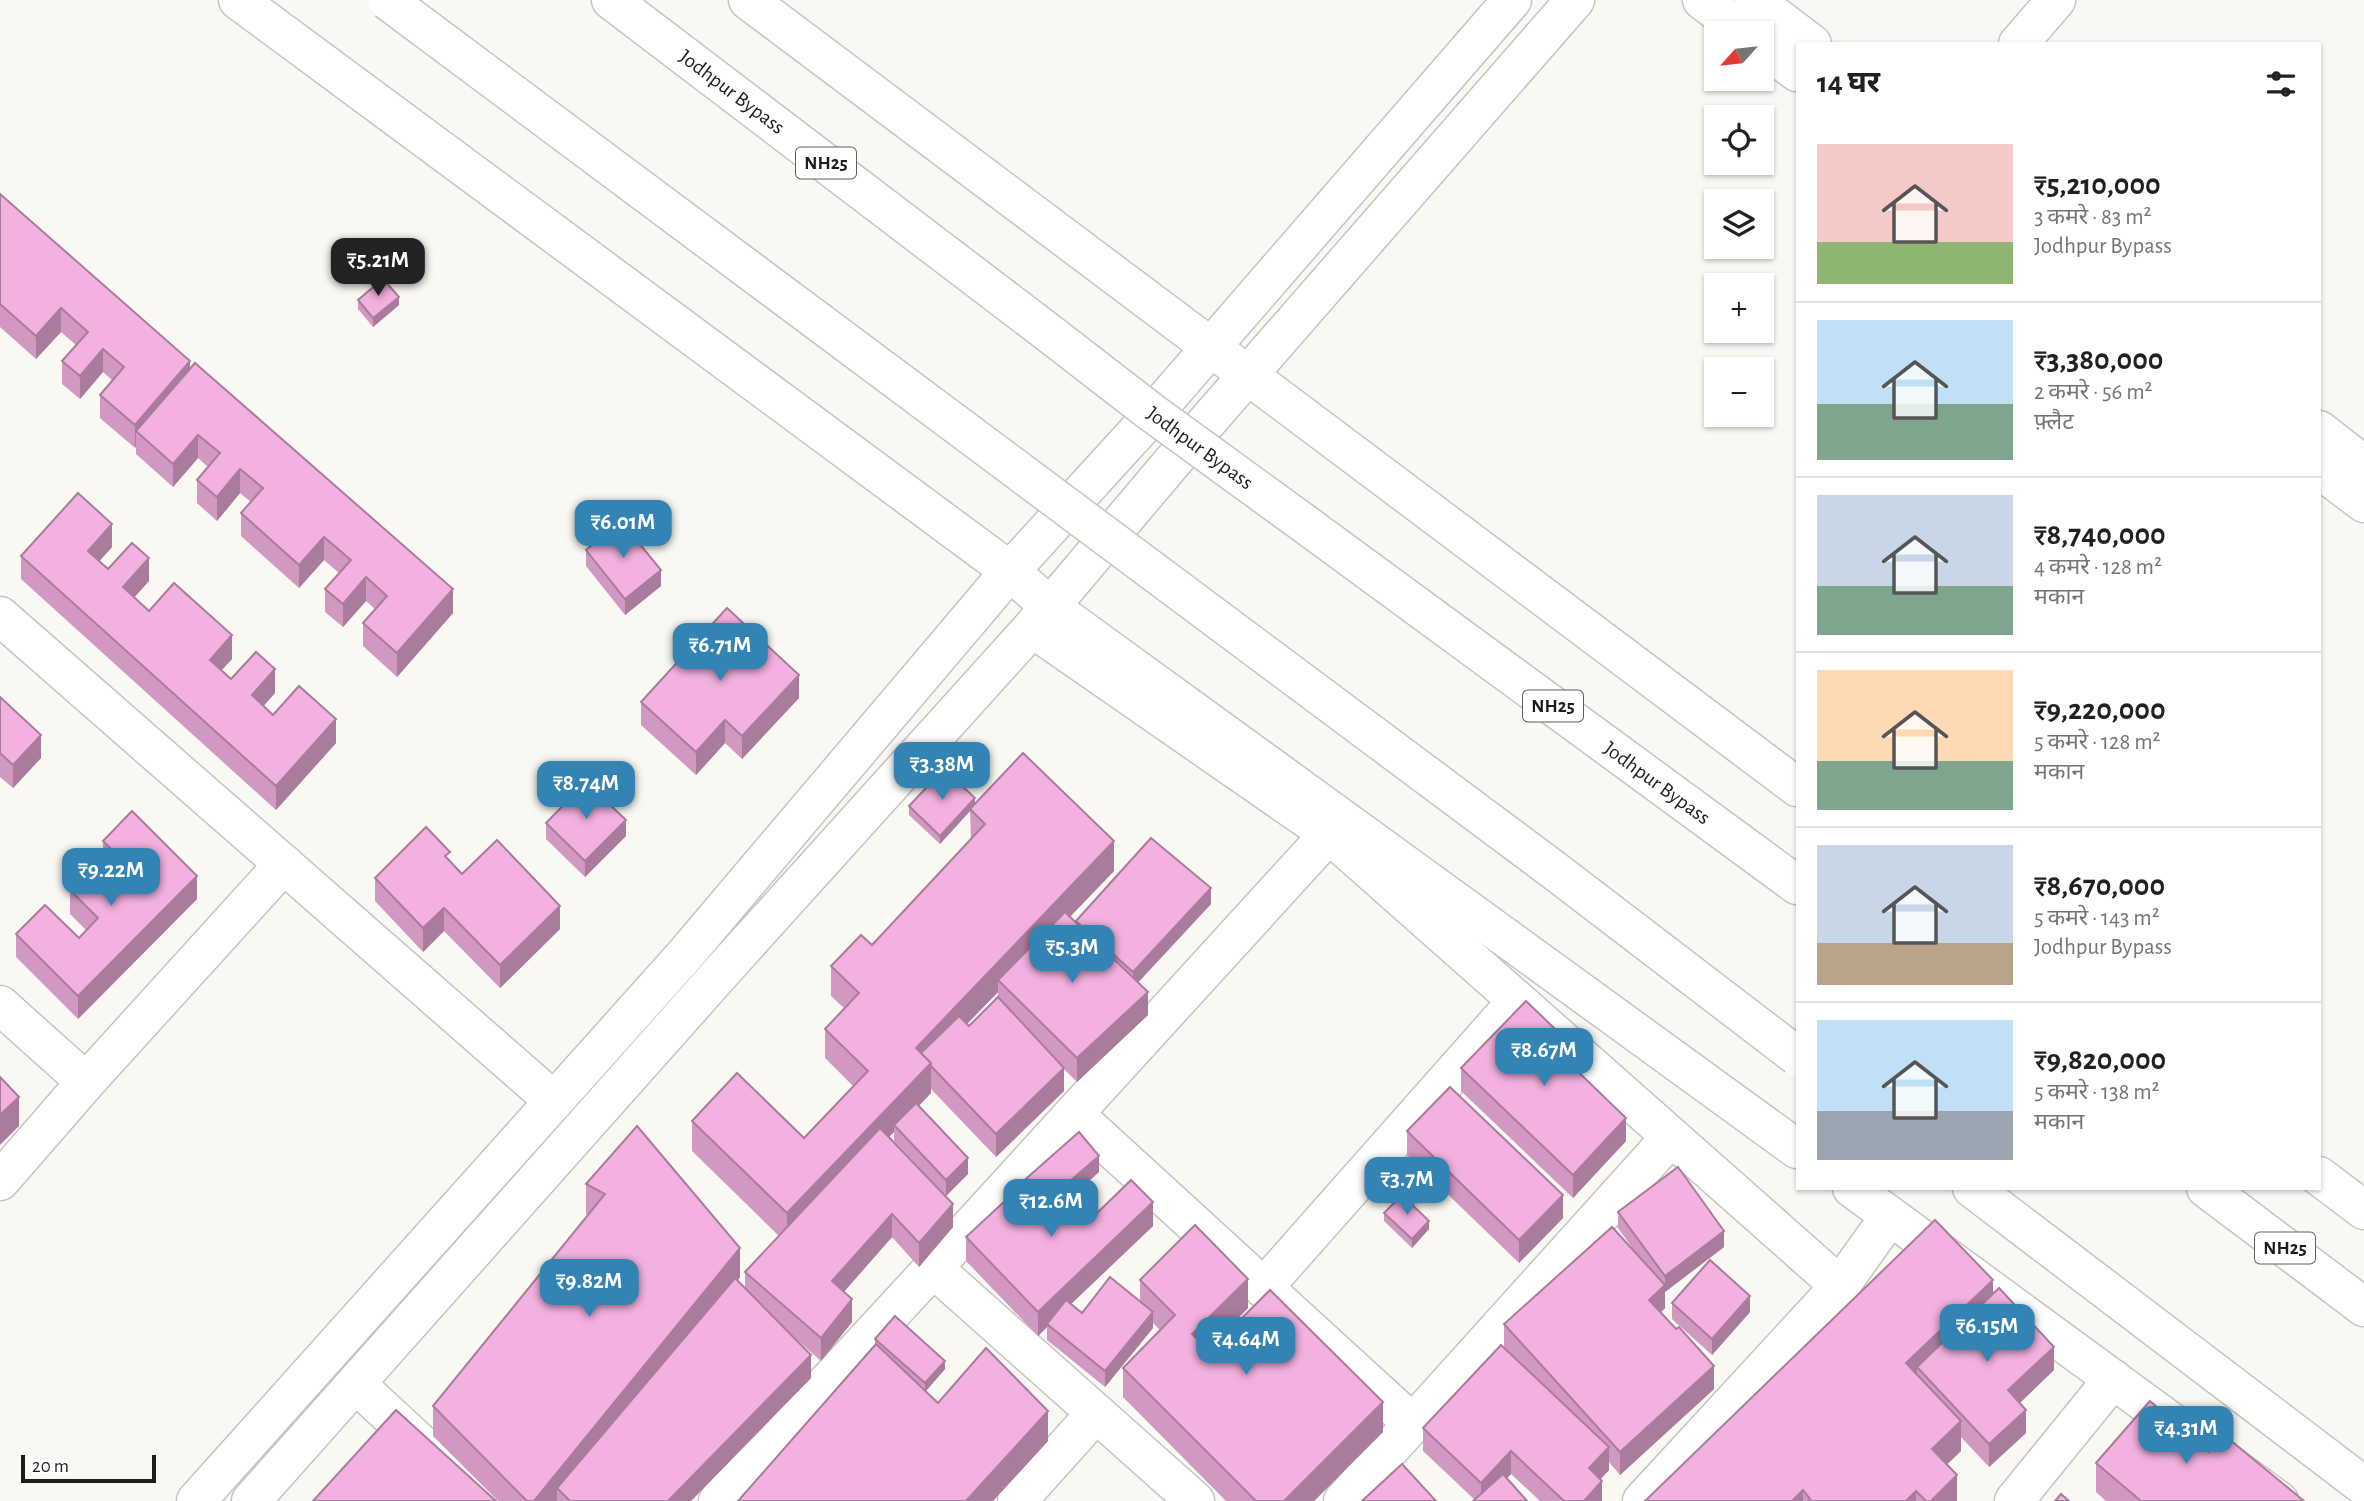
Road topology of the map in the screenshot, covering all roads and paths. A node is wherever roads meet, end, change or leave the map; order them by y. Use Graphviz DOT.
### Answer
graph roads {
  1 [pos="238,0"];
  2 [pos="387,0"];
  3 [pos="611,0"];
  4 [pos="748,0"];
  5 [pos="1512,0"];
  6 [pos="1574,0"];
  7 [pos="1702,0"];
  8 [pos="1754,0"];
  9 [pos="2056,0"];
  10 [pos="1730,21"];
  11 [pos="1809,42"];
  12 [pos="2020,42"];
  13 [pos="1774,55"];
  14 [pos="1796,71"];
  15 [pos="1210,348"];
  16 [pos="1247,376"];
  17 [pos="2321,432"];
  18 [pos="2364,465"];
  19 [pos="2321,471"];
  20 [pos="2364,503"];
  21 [pos="1010,571"];
  22 [pos="0,616"];
  23 [pos="1040,617"];
  24 [pos="1796,786"];
  25 [pos="1329,834"];
  26 [pos="284,864"];
  27 [pos="1796,885"];
  28 [pos="1517,1001"];
  29 [pos="0,1005"];
  30 [pos="1796,1055"];
  31 [pos="86,1082"];
  32 [pos="554,1101"];
  33 [pos="1074,1114"];
  34 [pos="1671,1137"];
  35 [pos="1796,1148"];
  36 [pos="2321,1178"];
  37 [pos="0,1181"];
  38 [pos="1855,1190"];
  39 [pos="1975,1190"];
  40 [pos="2209,1190"];
  41 [pos="2364,1210"];
  42 [pos="1890,1216"];
  43 [pos="933,1268"];
  44 [pos="1840,1286"];
  45 [pos="1263,1288"];
  46 [pos="2364,1307"];
  47 [pos="2113,1379"];
  48 [pos="356,1384"];
  49 [pos="1096,1413"];
  50 [pos="1413,1424"];
  51 [pos="2364,1486"];
  52 [pos="196,1501"];
  53 [pos="251,1501"];
  54 [pos="482,1501"];
  55 [pos="718,1501"];
  56 [pos="1017,1501"];
  57 [pos="1195,1501"];
  58 [pos="1343,1501"];
  59 [pos="1642,1501"];
  60 [pos="2014,1501"];
  61 [pos="2279,1501"];
  1 -- 21 [label="main road"];
  2 -- 30 [label="main road, bridge"];
  3 -- 27 [label="main road, Jodhpur Bypass / NH25, bridge"];
  4 -- 15 [label="main road"];
  5 -- 15 [label="main road"];
  6 -- 16 [label="main road"];
  7 -- 10 [label="main road"];
  8 -- 11 [label="main road"];
  9 -- 12 [label="main road"];
  13 -- 14 [label="main road"];
  15 -- 16 [label="main road"];
  15 -- 21 [label="main road"];
  16 -- 23 [label="main road"];
  16 -- 24 [label="main road"];
  17 -- 18 [label="main road"];
  19 -- 20 [label="main road"];
  21 -- 23 [label="main road"];
  21 -- 32 [label="main road"];
  22 -- 26 [label="main road"];
  23 -- 25 [label="main road"];
  23 -- 35 [label="main road"];
  23 -- 48 [label="main road"];
  25 -- 28 [label="main road"];
  25 -- 33 [label="main road"];
  26 -- 31 [label="main road"];
  26 -- 32 [label="main road"];
  28 -- 34 [label="main road"];
  28 -- 45 [label="main road"];
  29 -- 31 [label="main road"];
  31 -- 37 [label="main road"];
  32 -- 52 [label="main road"];
  33 -- 43 [label="main road"];
  33 -- 45 [label="main road"];
  34 -- 44 [label="main road"];
  34 -- 50 [label="main road"];
  36 -- 41 [label="main road"];
  38 -- 42 [label="main road"];
  39 -- 51 [label="main road"];
  40 -- 46 [label="main road, NH25"];
  42 -- 44 [label="main road"];
  42 -- 47 [label="main road"];
  43 -- 49 [label="main road"];
  43 -- 55 [label="main road"];
  44 -- 59 [label="main road"];
  45 -- 50 [label="main road"];
  47 -- 60 [label="main road"];
  47 -- 61 [label="main road"];
  48 -- 53 [label="main road"];
  48 -- 54 [label="main road"];
  49 -- 56 [label="main road"];
  49 -- 57 [label="main road"];
  50 -- 58 [label="main road"];
}
